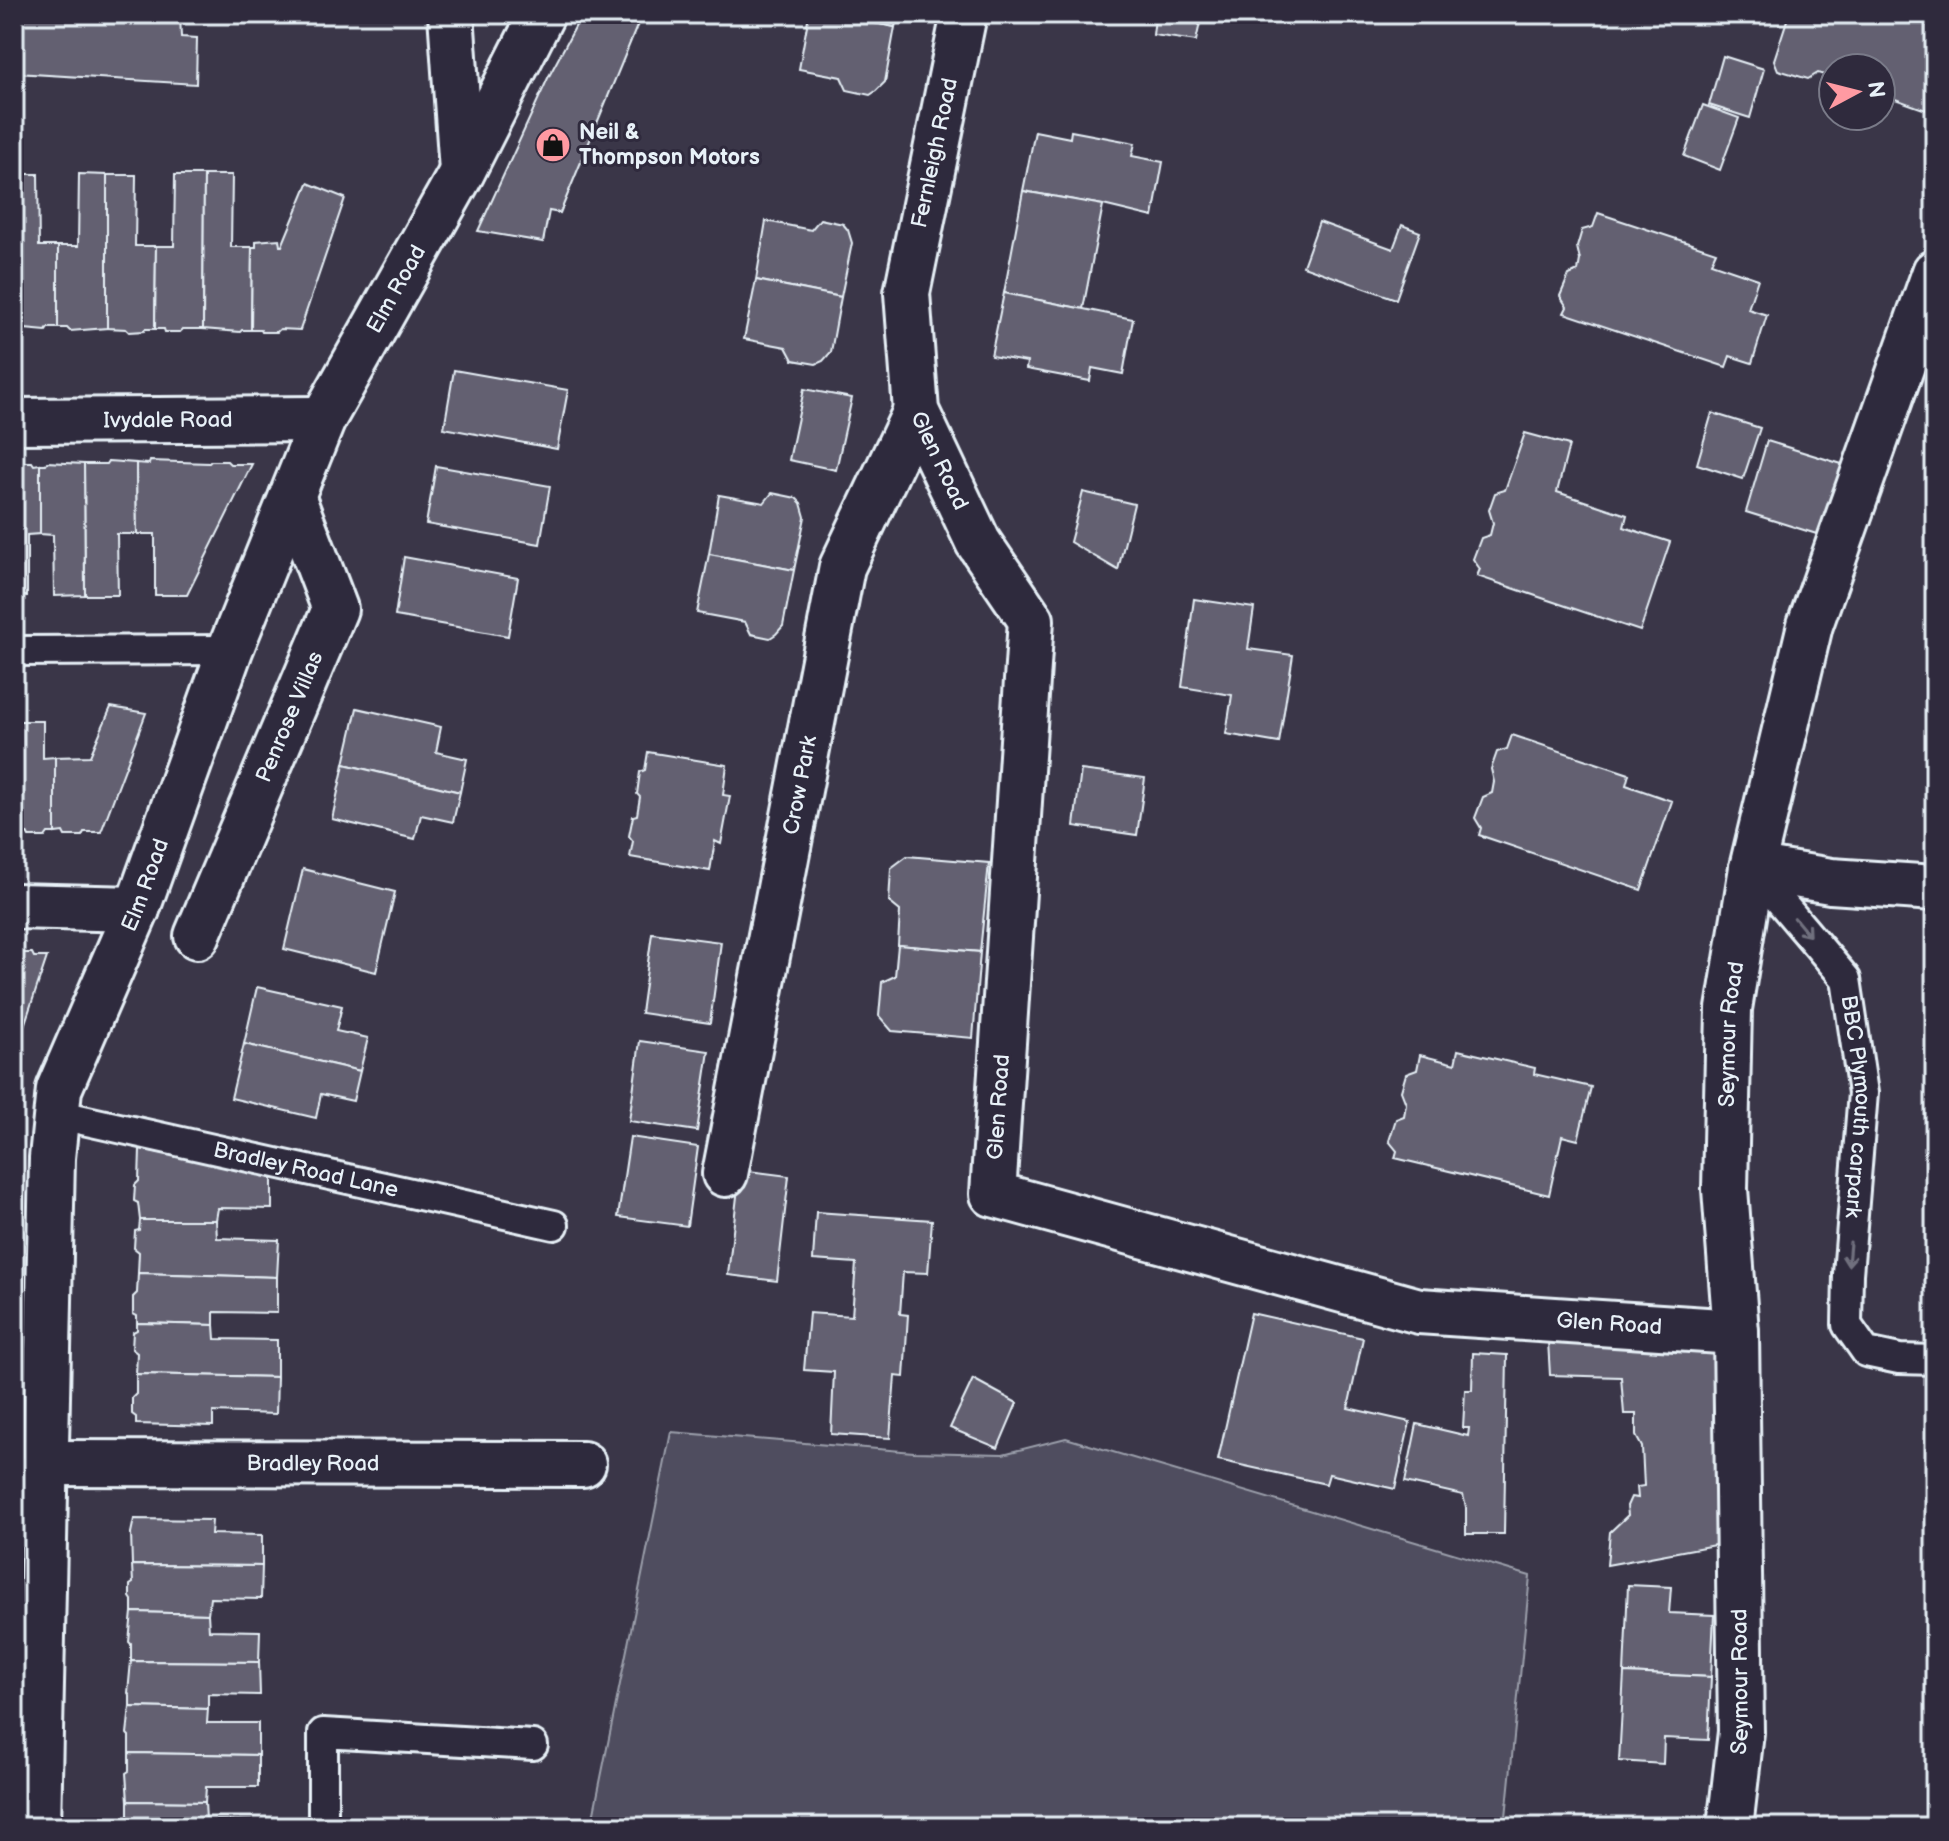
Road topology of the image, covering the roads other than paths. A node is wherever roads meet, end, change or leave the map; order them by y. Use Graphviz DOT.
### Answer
graph roads {
  1 [pos="451,14"];
  2 [pos="542,14"];
  3 [pos="964,14"];
  4 [pos="462,172"];
  5 [pos="1935,272"];
  6 [pos="907,293"];
  7 [pos="916,411"];
  8 [pos="323,419"];
  9 [pos="14,421"];
  10 [pos="292,496"];
  11 [pos="230,650"];
  12 [pos="14,651"];
  13 [pos="1752,868"];
  14 [pos="1935,888"];
  15 [pos="14,906"];
  16 [pos="137,909"];
  17 [pos="197,936"];
  18 [pos="56,1114"];
  19 [pos="725,1174"];
  20 [pos="554,1225"];
  21 [pos="1736,1332"];
  22 [pos="1935,1360"];
  23 [pos="45,1463"];
  24 [pos="583,1464"];
  25 [pos="533,1745"];
  26 [pos="38,1827"];
  27 [pos="323,1827"];
  28 [pos="1730,1827"];
  1 -- 4 [label="street"];
  2 -- 4 [label="street, Elm Road"];
  3 -- 6 [label="street, Fernleigh Road"];
  4 -- 8 [label="street, Elm Road"];
  5 -- 13 [label="street, Seymour Road"];
  6 -- 7 [label="street, Glen Road"];
  7 -- 19 [label="street, Crow Park"];
  7 -- 21 [label="street, Glen Road"];
  8 -- 9 [label="street, Ivydale Road"];
  8 -- 10 [label="street, Elm Road"];
  10 -- 11 [label="street, Elm Road"];
  10 -- 17 [label="street, Penrose Villas"];
  11 -- 12 [label="lane"];
  11 -- 16 [label="street, Elm Road"];
  13 -- 14 [label="street"];
  13 -- 21 [label="street, Seymour Road"];
  13 -- 22 [label="lane, BBC Plymouth carpark, one-way"];
  15 -- 16 [label="street"];
  16 -- 18 [label="street, Elm Road"];
  18 -- 20 [label="lane, Bradley Road Lane"];
  18 -- 23 [label="street, Elm Road"];
  21 -- 28 [label="street, Seymour Road"];
  23 -- 24 [label="street, Bradley Road"];
  23 -- 26 [label="street, Elm Road"];
  25 -- 27 [label="lane"];
}
